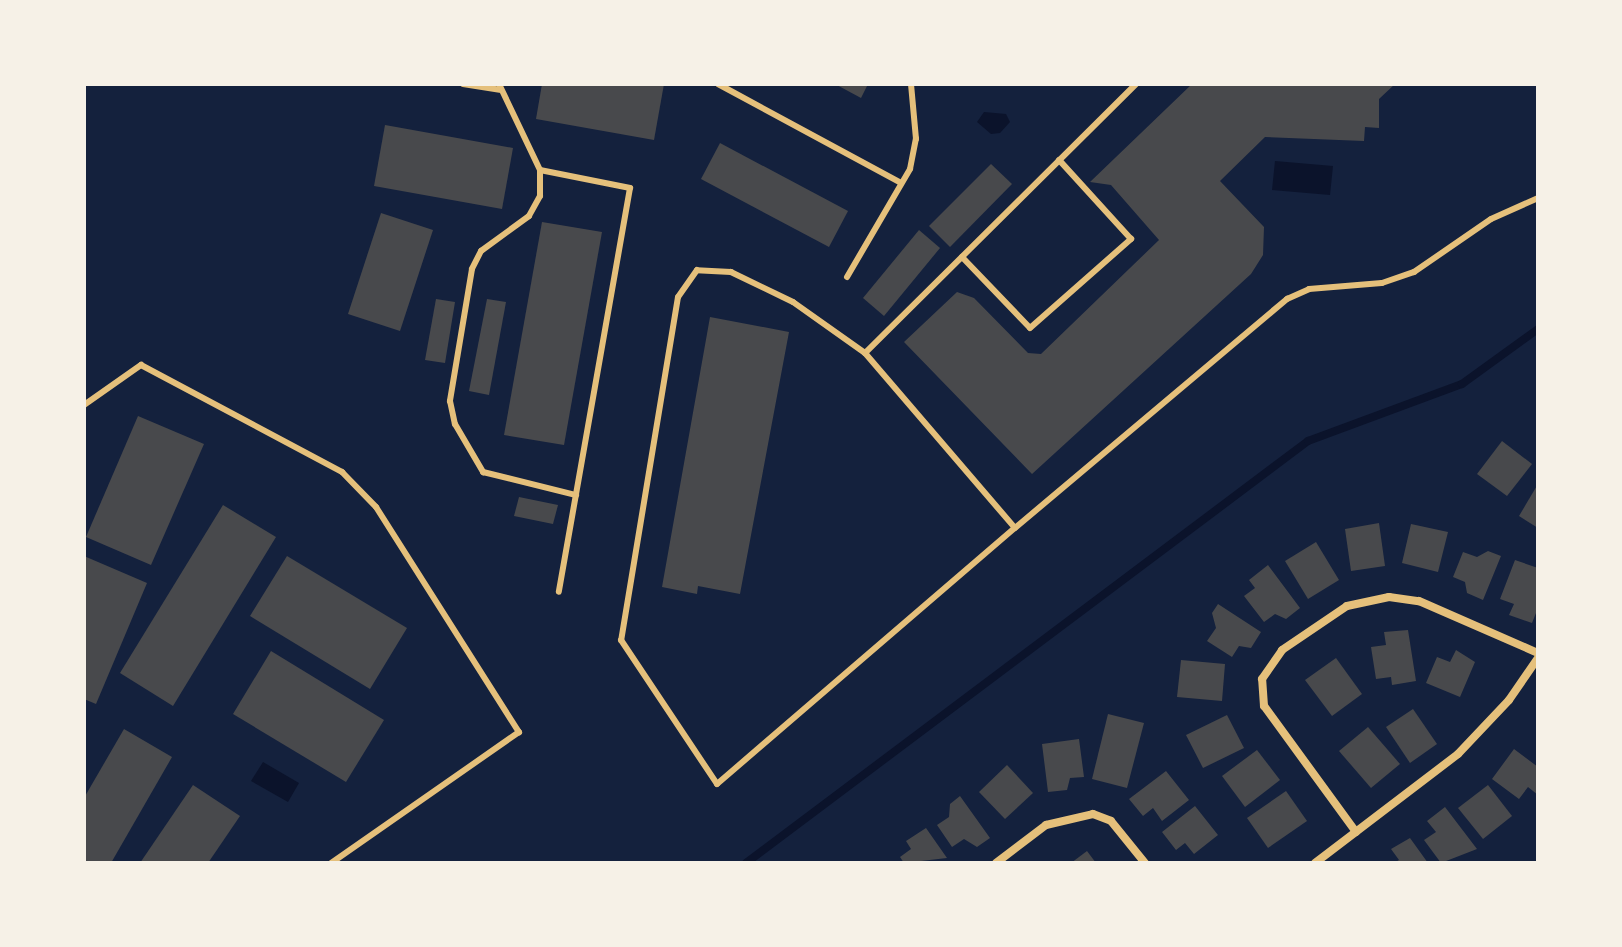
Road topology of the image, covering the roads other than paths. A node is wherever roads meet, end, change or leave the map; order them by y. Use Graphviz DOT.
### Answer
graph roads {
  1 [pos="463,84"];
  2 [pos="718,84"];
  3 [pos="911,84"];
  4 [pos="1136,84"];
  5 [pos="500,87"];
  6 [pos="1059,160"];
  7 [pos="540,170"];
  8 [pos="901,183"];
  9 [pos="1538,198"];
  10 [pos="962,257"];
  11 [pos="847,277"];
  12 [pos="865,353"];
  13 [pos="85,406"];
  14 [pos="576,495"];
  15 [pos="1015,528"];
  16 [pos="559,592"];
  17 [pos="1538,656"];
  18 [pos="1356,832"];
  19 [pos="331,863"];
  20 [pos="996,863"];
  21 [pos="1145,863"];
  22 [pos="1315,863"];
  1 -- 5 [label="lane"];
  2 -- 8 [label="lane"];
  3 -- 8 [label="lane"];
  4 -- 6 [label="lane"];
  5 -- 7 [label="lane"];
  6 -- 10 [label="lane"];
  6 -- 10 [label="lane"];
  7 -- 14 [label="lane"];
  7 -- 14 [label="lane"];
  8 -- 11 [label="lane"];
  9 -- 15 [label="lane"];
  10 -- 12 [label="lane"];
  12 -- 15 [label="lane"];
  12 -- 15 [label="lane"];
  13 -- 19 [label="lane"];
  14 -- 16 [label="lane"];
  17 -- 18 [label="street"];
  17 -- 18 [label="street"];
  18 -- 22 [label="street"];
  20 -- 21 [label="street"];
}
